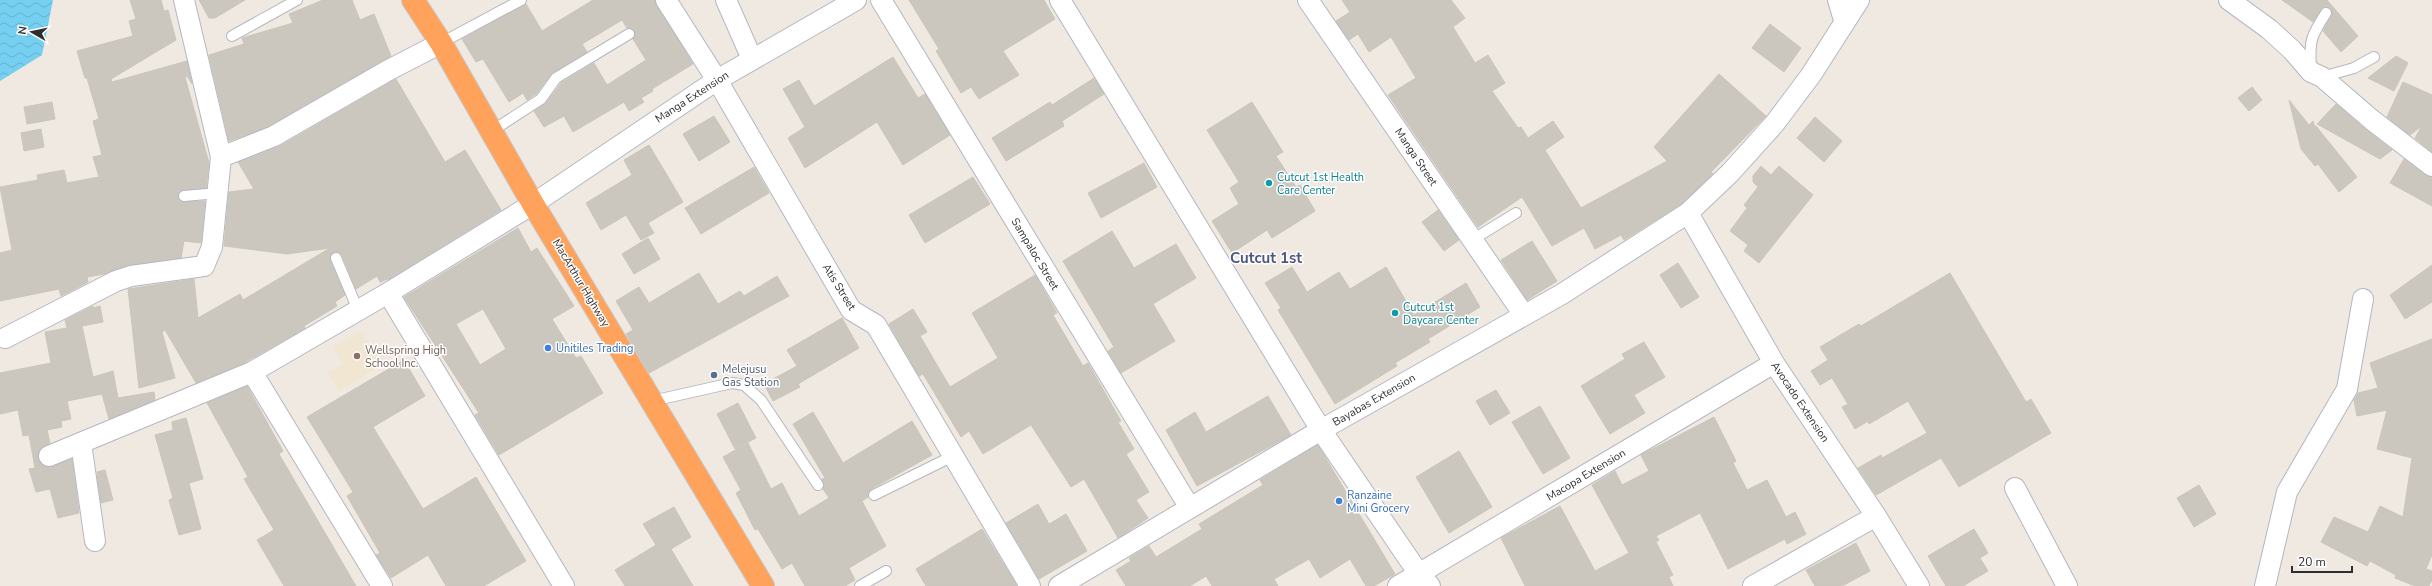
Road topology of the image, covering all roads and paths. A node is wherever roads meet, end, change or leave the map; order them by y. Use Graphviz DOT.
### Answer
graph roads {
  1 [pos="184,0"];
  2 [pos="297,0"];
  3 [pos="413,0"];
  4 [pos="521,0"];
  5 [pos="666,0"];
  6 [pos="726,0"];
  7 [pos="856,0"];
  8 [pos="881,0"];
  9 [pos="1060,0"];
  10 [pos="1308,0"];
  11 [pos="1838,0"];
  12 [pos="1859,0"];
  13 [pos="2229,0"];
  14 [pos="2326,13"];
  15 [pos="1844,20"];
  16 [pos="629,34"];
  17 [pos="232,36"];
  18 [pos="441,43"];
  19 [pos="2374,57"];
  20 [pos="752,59"];
  21 [pos="2316,74"];
  22 [pos="717,80"];
  23 [pos="492,131"];
  24 [pos="221,157"];
  25 [pos="2432,166"];
  26 [pos="218,193"];
  27 [pos="184,196"];
  28 [pos="533,204"];
  29 [pos="1516,213"];
  30 [pos="1688,213"];
  31 [pos="1472,240"];
  32 [pos="336,258"];
  33 [pos="388,293"];
  34 [pos="2363,298"];
  35 [pos="358,310"];
  36 [pos="1524,315"];
  37 [pos="5,338"];
  38 [pos="1774,363"];
  39 [pos="252,372"];
  40 [pos="652,401"];
  41 [pos="1321,430"];
  42 [pos="81,443"];
  43 [pos="50,456"];
  44 [pos="952,456"];
  45 [pos="818,485"];
  46 [pos="2015,488"];
  47 [pos="874,495"];
  48 [pos="1190,508"];
  49 [pos="1876,516"];
  50 [pos="95,541"];
  51 [pos="886,571"];
  52 [pos="1423,582"];
  53 [pos="382,586"];
  54 [pos="564,586"];
  55 [pos="763,586"];
  56 [pos="860,586"];
  57 [pos="1030,586"];
  58 [pos="1059,586"];
  59 [pos="1398,586"];
  60 [pos="1753,586"];
  61 [pos="1918,586"];
  62 [pos="2067,586"];
  63 [pos="2265,586"];
  1 -- 24 [label="street"];
  2 -- 17 [label="lane"];
  3 -- 18 [label="highway, MacArthur Highway"];
  4 -- 18 [label="lane"];
  5 -- 22 [label="street, Atis Street"];
  6 -- 20 [label="street"];
  7 -- 20 [label="street, Manga Extension"];
  8 -- 48 [label="street, Sampaloc Street"];
  9 -- 41 [label="street"];
  10 -- 31 [label="street, Manga Street"];
  11 -- 15 [label="street"];
  12 -- 15 [label="street, Bayabas Extension"];
  13 -- 21 [label="street"];
  14 -- 21 [label="lane"];
  15 -- 30 [label="street, Bayabas Extension"];
  16 -- 23 [label="lane"];
  18 -- 23 [label="highway, MacArthur Highway"];
  18 -- 24 [label="street"];
  19 -- 21 [label="lane"];
  20 -- 22 [label="street, Manga Extension"];
  21 -- 25 [label="street"];
  22 -- 28 [label="street, Manga Extension"];
  22 -- 44 [label="street, Atis Street"];
  23 -- 28 [label="highway, MacArthur Highway"];
  24 -- 26 [label="street"];
  26 -- 27 [label="lane"];
  26 -- 37 [label="street"];
  28 -- 33 [label="street, Manga Extension"];
  28 -- 40 [label="highway, MacArthur Highway"];
  29 -- 31 [label="lane"];
  30 -- 36 [label="street, Bayabas Extension"];
  30 -- 38 [label="street, Avocado Extension"];
  31 -- 36 [label="street, Manga Street"];
  32 -- 35 [label="lane"];
  33 -- 35 [label="street, Manga Extension"];
  33 -- 54 [label="street"];
  34 -- 63 [label="street"];
  35 -- 39 [label="street, Manga Extension"];
  36 -- 41 [label="street, Bayabas Extension"];
  38 -- 49 [label="street, Avocado Extension"];
  38 -- 52 [label="street, Macopa Extension"];
  39 -- 42 [label="street, Manga Extension"];
  39 -- 53 [label="street"];
  40 -- 45 [label="lane"];
  40 -- 55 [label="highway, MacArthur Highway"];
  41 -- 48 [label="street, Bayabas Extension"];
  41 -- 52 [label="street"];
  42 -- 43 [label="street, Manga Extension"];
  42 -- 50 [label="street"];
  44 -- 47 [label="lane"];
  44 -- 57 [label="street, Atis Street"];
  46 -- 62 [label="street"];
  48 -- 58 [label="street, Bayabas Extension"];
  49 -- 60 [label="street"];
  49 -- 61 [label="street, Avocado Extension"];
  51 -- 56 [label="lane"];
  52 -- 59 [label="street, Macopa Extension"];
}
